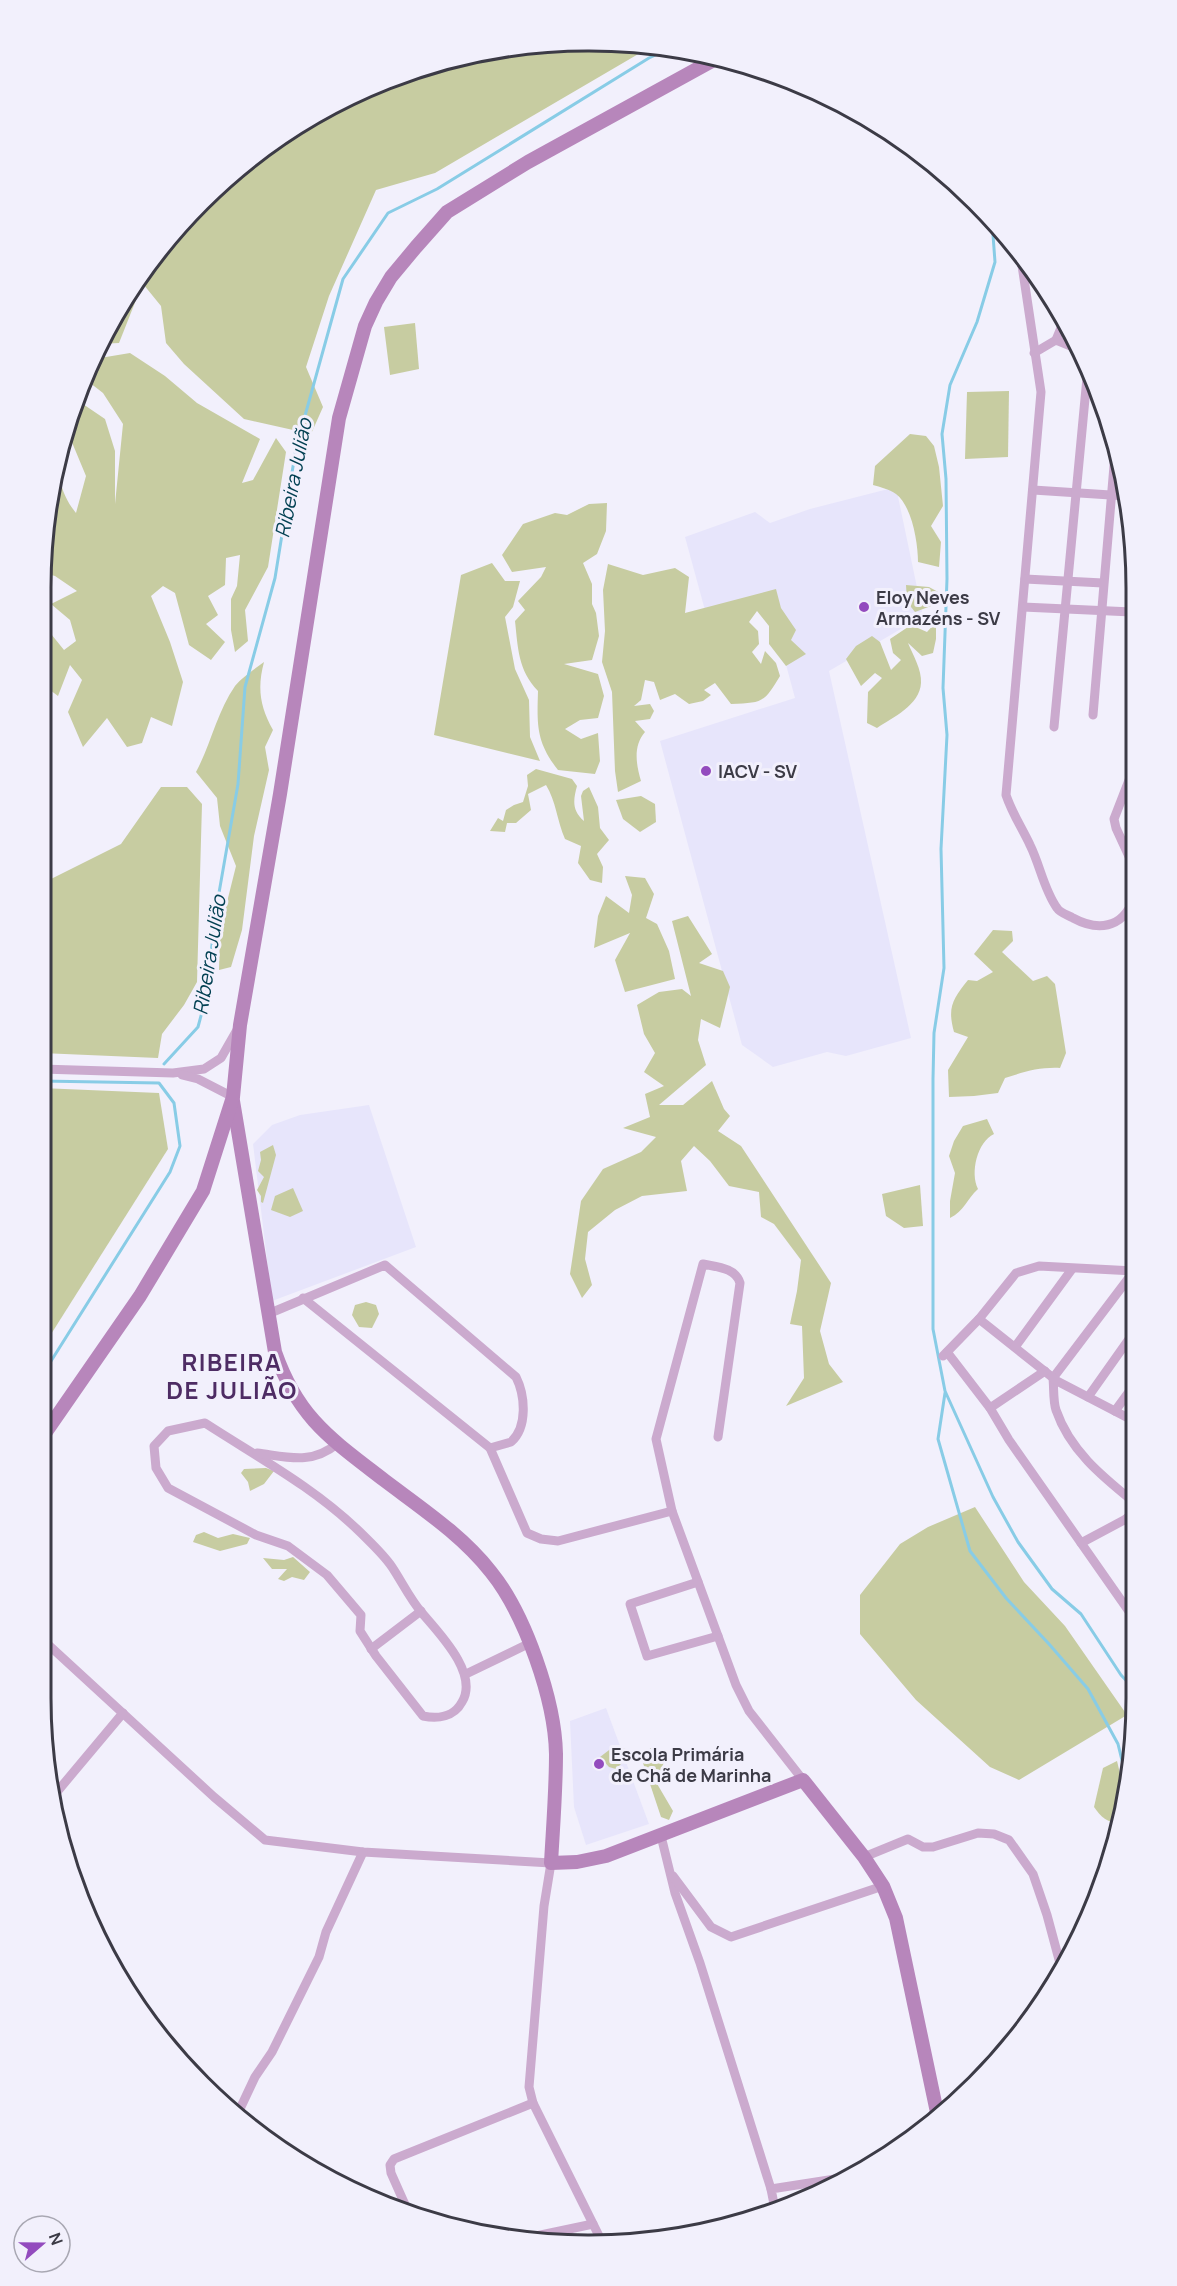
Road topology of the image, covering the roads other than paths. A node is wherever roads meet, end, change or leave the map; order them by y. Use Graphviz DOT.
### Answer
graph roads {
  1 [pos="706,64"];
  2 [pos="1023,272"];
  3 [pos="1060,330"];
  4 [pos="1056,340"];
  5 [pos="1068,345"];
  6 [pos="1034,353"];
  7 [pos="1086,386"];
  8 [pos="1113,471"];
  9 [pos="1033,490"];
  10 [pos="1074,492"];
  11 [pos="1110,494"];
  12 [pos="1118,495"];
  13 [pos="1025,579"];
  14 [pos="1067,581"];
  15 [pos="1103,583"];
  16 [pos="1023,607"];
  17 [pos="1065,609"];
  18 [pos="1101,610"];
  19 [pos="1126,612"];
  20 [pos="1093,716"];
  21 [pos="1054,727"];
  22 [pos="1126,786"];
  23 [pos="1126,850"];
  24 [pos="1126,912"];
  25 [pos="240,1025"];
  26 [pos="51,1070"];
  27 [pos="173,1073"];
  28 [pos="232,1097"];
  29 [pos="1072,1269"];
  30 [pos="1126,1271"];
  31 [pos="1126,1281"];
  32 [pos="303,1298"];
  33 [pos="268,1314"];
  34 [pos="979,1319"];
  35 [pos="1126,1343"];
  36 [pos="1015,1347"];
  37 [pos="1049,1374"];
  38 [pos="1126,1396"];
  39 [pos="1088,1397"];
  40 [pos="990,1407"];
  41 [pos="1115,1411"];
  42 [pos="1126,1417"];
  43 [pos="51,1425"];
  44 [pos="718,1437"];
  45 [pos="337,1444"];
  46 [pos="490,1448"];
  47 [pos="251,1453"];
  48 [pos="1126,1496"];
  49 [pos="672,1511"];
  50 [pos="1126,1519"];
  51 [pos="1081,1543"];
  52 [pos="698,1582"];
  53 [pos="1126,1607"];
  54 [pos="421,1611"];
  55 [pos="717,1636"];
  56 [pos="530,1643"];
  57 [pos="51,1648"];
  58 [pos="371,1649"];
  59 [pos="466,1674"];
  60 [pos="123,1713"];
  61 [pos="803,1780"];
  62 [pos="59,1789"];
  63 [pos="661,1836"];
  64 [pos="363,1852"];
  65 [pos="864,1857"];
  66 [pos="551,1863"];
  67 [pos="670,1872"];
  68 [pos="884,1886"];
  69 [pos="1058,1959"];
  70 [pos="533,2103"];
  71 [pos="241,2107"];
  72 [pos="936,2108"];
  73 [pos="824,2181"];
  74 [pos="771,2189"];
  75 [pos="773,2201"];
  76 [pos="404,2202"];
  77 [pos="593,2224"];
  78 [pos="548,2233"];
  79 [pos="598,2235"];
  1 -- 25 [label="main road"];
  2 -- 6 [label="street"];
  3 -- 4 [label="street"];
  4 -- 5 [label="street"];
  4 -- 6 [label="street"];
  6 -- 9 [label="street"];
  7 -- 10 [label="street"];
  8 -- 11 [label="street"];
  9 -- 10 [label="street"];
  9 -- 13 [label="street"];
  10 -- 11 [label="street"];
  10 -- 14 [label="street"];
  11 -- 12 [label="street"];
  11 -- 15 [label="street"];
  13 -- 14 [label="street"];
  13 -- 16 [label="street"];
  14 -- 15 [label="street"];
  14 -- 17 [label="street"];
  15 -- 18 [label="street"];
  16 -- 17 [label="street"];
  16 -- 24 [label="street"];
  17 -- 18 [label="street"];
  17 -- 21 [label="street"];
  18 -- 19 [label="street"];
  18 -- 20 [label="street"];
  22 -- 23 [label="street"];
  25 -- 27 [label="street"];
  25 -- 28 [label="main road"];
  26 -- 27 [label="street"];
  27 -- 28 [label="street"];
  28 -- 33 [label="main road"];
  28 -- 43 [label="main road"];
  29 -- 30 [label="street"];
  29 -- 34 [label="street"];
  29 -- 36 [label="street"];
  31 -- 37 [label="street"];
  32 -- 33 [label="street"];
  32 -- 46 [label="street"];
  32 -- 46 [label="street"];
  33 -- 45 [label="main road"];
  34 -- 36 [label="street"];
  34 -- 40 [label="street"];
  35 -- 39 [label="street"];
  36 -- 37 [label="street"];
  37 -- 39 [label="street"];
  37 -- 40 [label="street"];
  37 -- 48 [label="street"];
  38 -- 41 [label="street"];
  39 -- 41 [label="street"];
  40 -- 51 [label="street"];
  41 -- 42 [label="street"];
  44 -- 49 [label="street"];
  45 -- 47 [label="street"];
  45 -- 56 [label="main road"];
  46 -- 49 [label="street"];
  47 -- 54 [label="street"];
  47 -- 58 [label="street"];
  49 -- 52 [label="street"];
  50 -- 51 [label="street"];
  51 -- 53 [label="street"];
  52 -- 55 [label="street"];
  52 -- 55 [label="street"];
  54 -- 58 [label="street"];
  54 -- 59 [label="street"];
  55 -- 61 [label="street"];
  56 -- 59 [label="street"];
  56 -- 66 [label="main road"];
  57 -- 60 [label="street"];
  58 -- 59 [label="street"];
  60 -- 62 [label="street"];
  60 -- 64 [label="street"];
  61 -- 63 [label="main road"];
  61 -- 65 [label="main road"];
  63 -- 66 [label="main road"];
  63 -- 67 [label="street"];
  64 -- 66 [label="street"];
  64 -- 71 [label="street"];
  65 -- 68 [label="main road"];
  65 -- 69 [label="street"];
  66 -- 70 [label="street"];
  67 -- 68 [label="street"];
  67 -- 74 [label="street"];
  68 -- 72 [label="main road"];
  70 -- 76 [label="street"];
  70 -- 77 [label="street"];
  73 -- 74 [label="street"];
  74 -- 75 [label="street"];
  77 -- 78 [label="street"];
  77 -- 79 [label="street"];
}
